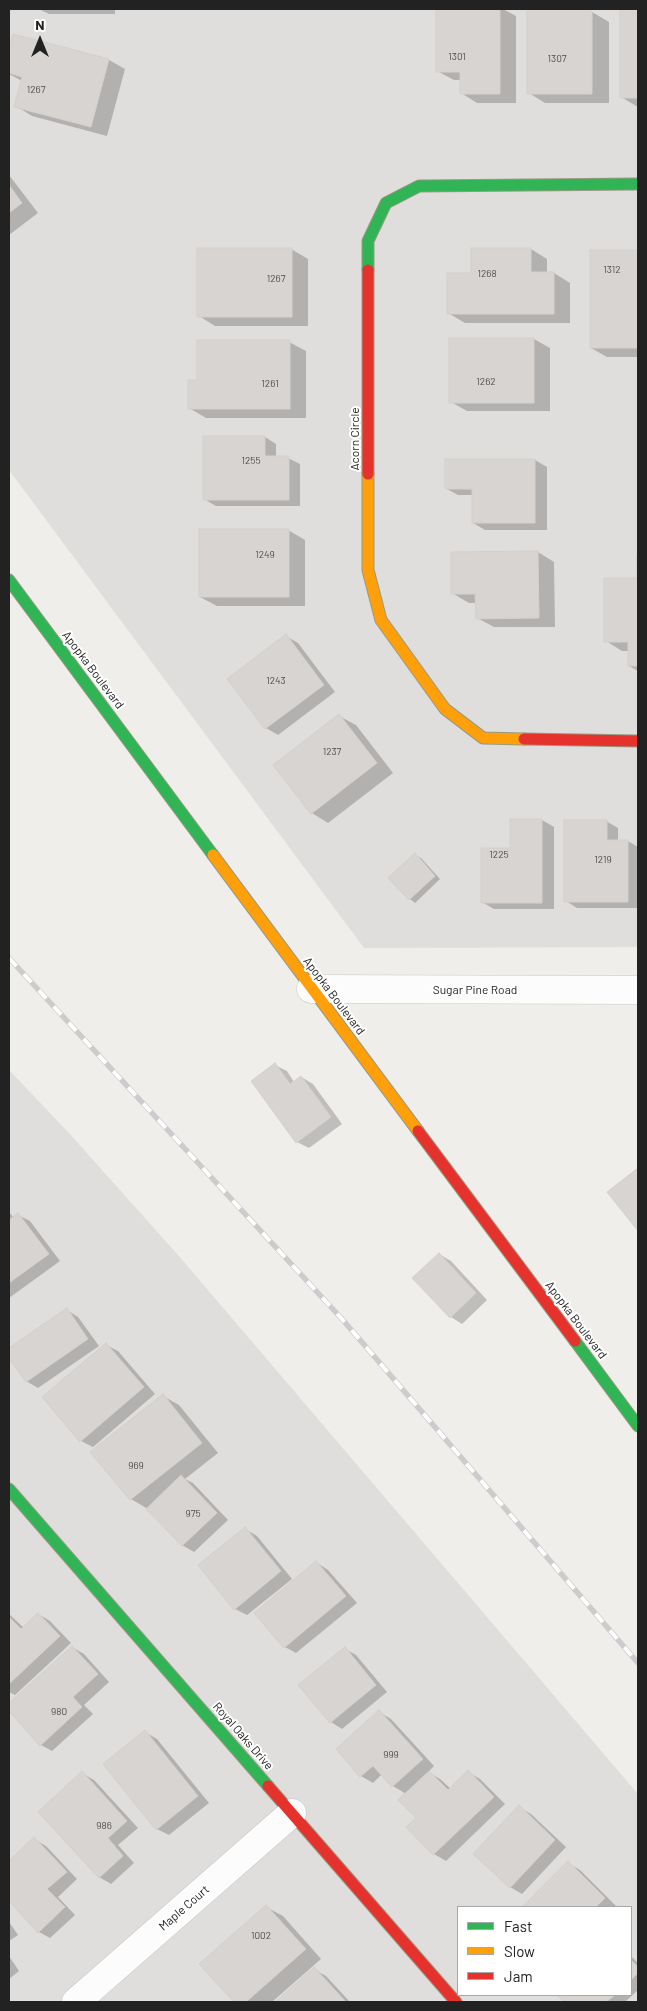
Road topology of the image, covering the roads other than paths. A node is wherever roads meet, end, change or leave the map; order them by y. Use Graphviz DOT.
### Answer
graph roads {
  1 [pos="638,184"];
  2 [pos="9,580"];
  3 [pos="638,741"];
  4 [pos="311,989"];
  5 [pos="638,990"];
  6 [pos="638,1426"];
  7 [pos="9,1489"];
  8 [pos="292,1813"];
  9 [pos="76,2002"];
  10 [pos="456,2002"];
  1 -- 3 [label="street, Acorn Circle"];
  2 -- 4 [label="street, Apopka Boulevard"];
  4 -- 5 [label="street, Sugar Pine Road"];
  4 -- 6 [label="street, Apopka Boulevard"];
  7 -- 8 [label="street, Royal Oaks Drive"];
  8 -- 9 [label="street, Maple Court"];
  8 -- 10 [label="street, Royal Oaks Drive"];
}
